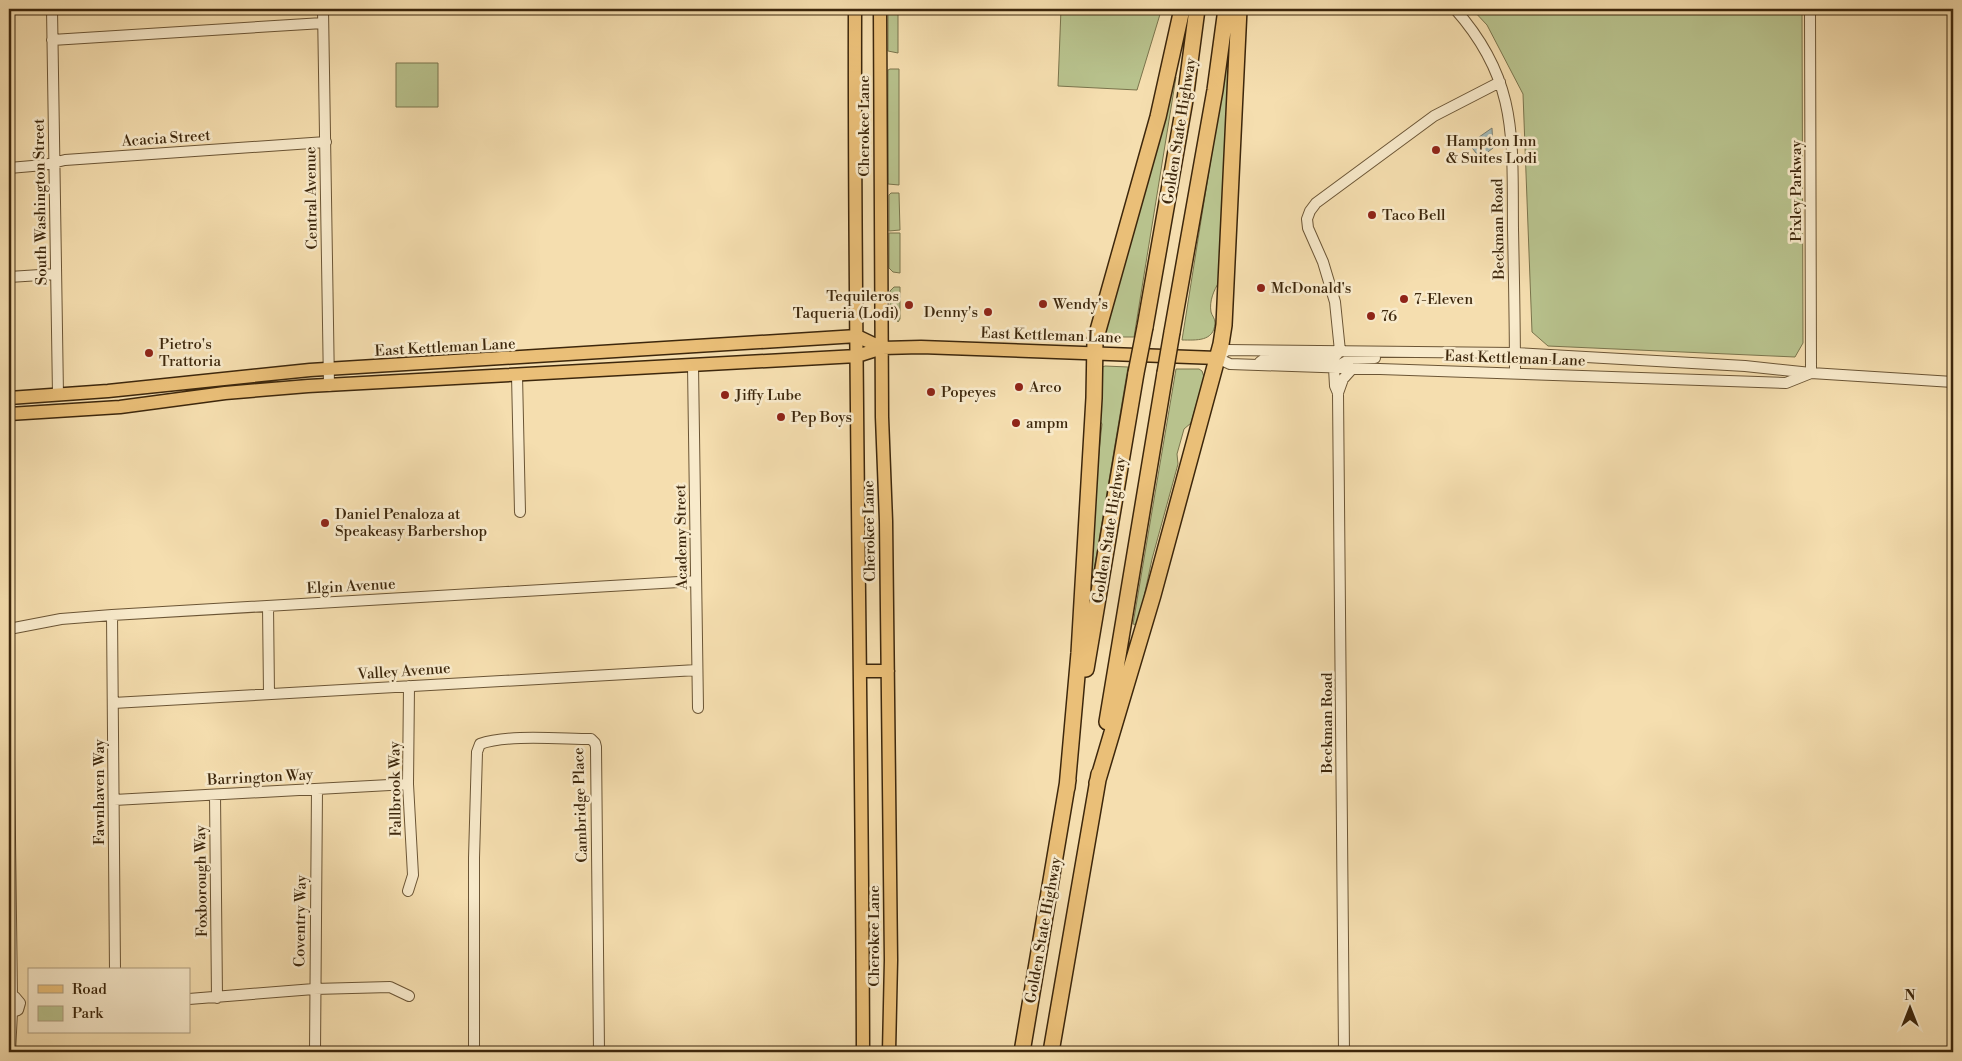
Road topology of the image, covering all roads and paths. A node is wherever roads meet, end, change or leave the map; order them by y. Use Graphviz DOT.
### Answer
graph roads {
  1 [pos="52,9"];
  2 [pos="323,9"];
  3 [pos="855,9"];
  4 [pos="880,9"];
  5 [pos="1182,9"];
  6 [pos="1197,9"];
  7 [pos="1226,9"];
  8 [pos="1239,9"];
  9 [pos="1455,9"];
  10 [pos="1810,9"];
  11 [pos="323,23"];
  12 [pos="52,40"];
  13 [pos="1500,82"];
  14 [pos="326,142"];
  15 [pos="54,163"];
  16 [pos="9,168"];
  17 [pos="56,274"];
  18 [pos="9,277"];
  19 [pos="857,336"];
  20 [pos="882,348"];
  21 [pos="1340,351"];
  22 [pos="1094,352"];
  23 [pos="1408,352"];
  24 [pos="1515,353"];
  25 [pos="857,356"];
  26 [pos="1218,358"];
  27 [pos="1256,365"];
  28 [pos="694,366"];
  29 [pos="1334,368"];
  30 [pos="1352,369"];
  31 [pos="328,370"];
  32 [pos="1811,373"];
  33 [pos="1515,374"];
  34 [pos="517,375"];
  35 [pos="1953,382"];
  36 [pos="329,386"];
  37 [pos="1338,393"];
  38 [pos="58,395"];
  39 [pos="9,398"];
  40 [pos="9,414"];
  41 [pos="520,512"];
  42 [pos="696,581"];
  43 [pos="268,606"];
  44 [pos="112,615"];
  45 [pos="9,629"];
  46 [pos="697,670"];
  47 [pos="861,671"];
  48 [pos="888,671"];
  49 [pos="409,686"];
  50 [pos="269,694"];
  51 [pos="113,703"];
  52 [pos="698,708"];
  53 [pos="9,760"];
  54 [pos="1097,783"];
  55 [pos="408,784"];
  56 [pos="1066,788"];
  57 [pos="317,789"];
  58 [pos="215,795"];
  59 [pos="114,800"];
  60 [pos="408,891"];
  61 [pos="115,968"];
  62 [pos="314,989"];
  63 [pos="409,996"];
  64 [pos="10,997"];
  65 [pos="217,998"];
  66 [pos="190,999"];
  67 [pos="17,1009"];
  68 [pos="10,1052"];
  69 [pos="315,1052"];
  70 [pos="474,1052"];
  71 [pos="599,1052"];
  72 [pos="863,1052"];
  73 [pos="889,1052"];
  74 [pos="1022,1052"];
  75 [pos="1051,1052"];
  76 [pos="1344,1052"];
  1 -- 12 [label="street, South Washington Street"];
  2 -- 11 [label="street, Central Avenue"];
  3 -- 19 [label="main road, Cherokee Lane"];
  4 -- 20 [label="main road, Cherokee Lane"];
  5 -- 22 [label="highway"];
  6 -- 56 [label="highway, Golden State Highway, bridge"];
  7 -- 54 [label="highway, Golden State Highway, bridge"];
  8 -- 26 [label="highway"];
  9 -- 13 [label="street, Beckman Road"];
  10 -- 32 [label="street, Pixley Parkway"];
  11 -- 12 [label="street"];
  11 -- 14 [label="street, Central Avenue"];
  12 -- 15 [label="street, South Washington Street"];
  13 -- 21 [label="street"];
  13 -- 24 [label="street, Beckman Road"];
  14 -- 15 [label="street, Acacia Street"];
  14 -- 31 [label="street, Central Avenue"];
  15 -- 16 [label="street, Acacia Street"];
  15 -- 17 [label="street, South Washington Street"];
  17 -- 18 [label="street"];
  17 -- 38 [label="street, South Washington Street"];
  19 -- 20 [label="main road, East Kettleman Lane"];
  19 -- 25 [label="main road, Cherokee Lane"];
  19 -- 31 [label="main road, East Kettleman Lane"];
  20 -- 22 [label="main road, East Kettleman Lane"];
  20 -- 25 [label="main road, East Kettleman Lane"];
  20 -- 48 [label="main road, Cherokee Lane"];
  21 -- 23 [label="street, East Kettleman Lane"];
  21 -- 26 [label="street, East Kettleman Lane"];
  21 -- 27 [label="street"];
  22 -- 26 [label="main road, East Kettleman Lane"];
  22 -- 56 [label="highway"];
  23 -- 24 [label="street, East Kettleman Lane"];
  23 -- 29 [label="street"];
  24 -- 32 [label="street, East Kettleman Lane"];
  24 -- 33 [label="street, Beckman Road"];
  25 -- 28 [label="main road, East Kettleman Lane"];
  25 -- 47 [label="main road, Cherokee Lane"];
  26 -- 27 [label="street, East Kettleman Lane"];
  26 -- 54 [label="highway"];
  27 -- 29 [label="street, East Kettleman Lane"];
  28 -- 34 [label="main road, East Kettleman Lane"];
  28 -- 42 [label="street, Academy Street"];
  29 -- 30 [label="street, East Kettleman Lane"];
  29 -- 37 [label="street, Beckman Road"];
  30 -- 33 [label="street, East Kettleman Lane"];
  30 -- 37 [label="street, Beckman Road"];
  31 -- 36 [label="street, Central Avenue"];
  31 -- 38 [label="main road, East Kettleman Lane"];
  32 -- 33 [label="street, East Kettleman Lane"];
  32 -- 35 [label="street, East Kettleman Lane"];
  34 -- 36 [label="main road, East Kettleman Lane"];
  34 -- 41 [label="street"];
  36 -- 40 [label="main road, East Kettleman Lane"];
  37 -- 76 [label="street, Beckman Road"];
  38 -- 39 [label="main road, East Kettleman Lane"];
  42 -- 43 [label="street, Elgin Avenue"];
  42 -- 46 [label="street, Academy Street"];
  43 -- 44 [label="street, Elgin Avenue"];
  43 -- 50 [label="street"];
  44 -- 45 [label="street, Elgin Avenue"];
  44 -- 51 [label="street, Fawnhaven Way"];
  46 -- 49 [label="street, Valley Avenue"];
  46 -- 52 [label="street, Academy Street"];
  47 -- 48 [label="main road"];
  47 -- 72 [label="main road, Cherokee Lane"];
  48 -- 73 [label="main road, Cherokee Lane"];
  49 -- 50 [label="street, Valley Avenue"];
  49 -- 55 [label="street, Fallbrook Way"];
  50 -- 51 [label="street, Valley Avenue"];
  51 -- 59 [label="street, Fawnhaven Way"];
  53 -- 64 [label="street"];
  54 -- 75 [label="highway, Golden State Highway"];
  55 -- 57 [label="street, Barrington Way"];
  55 -- 60 [label="street, Fallbrook Way"];
  56 -- 74 [label="highway, Golden State Highway"];
  57 -- 58 [label="street, Barrington Way"];
  57 -- 62 [label="street, Coventry Way"];
  58 -- 59 [label="street, Barrington Way"];
  58 -- 65 [label="street, Foxborough Way"];
  59 -- 61 [label="street, Fawnhaven Way"];
  62 -- 63 [label="street"];
  62 -- 65 [label="street"];
  62 -- 69 [label="street, Coventry Way"];
  64 -- 67 [label="street"];
  65 -- 66 [label="street"];
  67 -- 68 [label="street"];
  70 -- 71 [label="street, Cambridge Place"];
}
